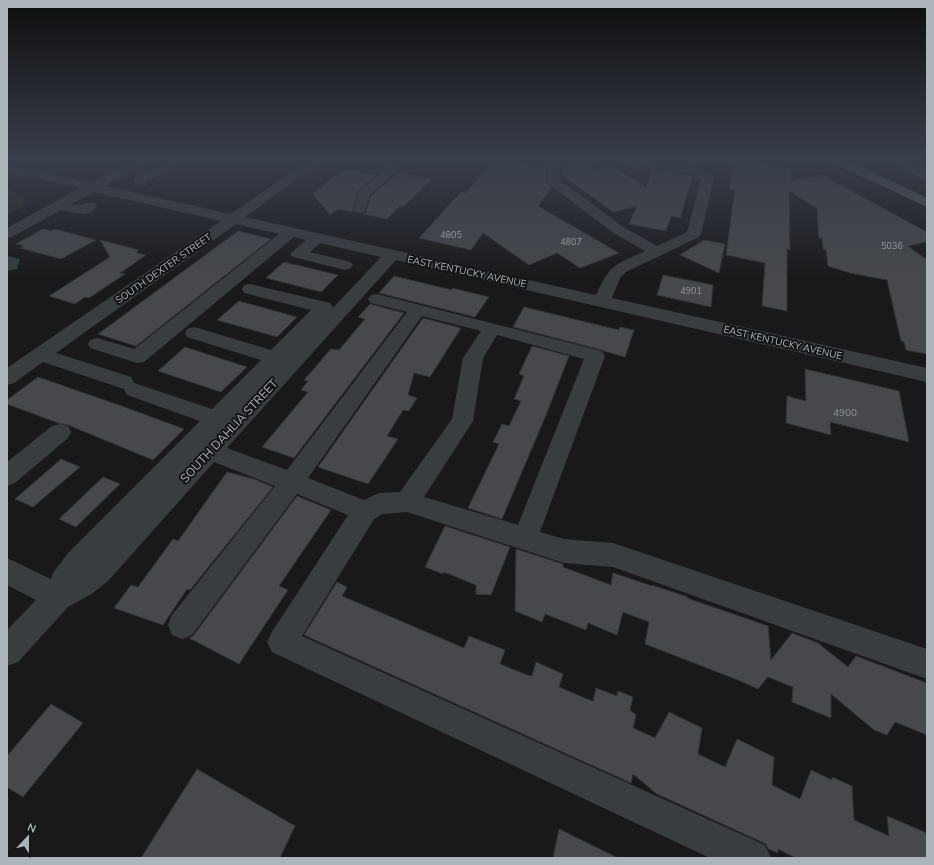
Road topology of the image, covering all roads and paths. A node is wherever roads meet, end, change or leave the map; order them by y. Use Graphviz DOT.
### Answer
graph roads {
  1 [pos="70,198"];
  2 [pos="141,198"];
  3 [pos="198,198"];
  4 [pos="263,198"];
  5 [pos="363,198"];
  6 [pos="577,198"];
  7 [pos="703,198"];
  8 [pos="917,198"];
  9 [pos="927,203"];
  10 [pos="58,205"];
  11 [pos="184,208"];
  12 [pos="360,209"];
  13 [pos="80,212"];
  14 [pos="233,219"];
  15 [pos="292,232"];
  16 [pos="7,234"];
  17 [pos="317,238"];
  18 [pos="655,251"];
  19 [pos="385,253"];
  20 [pos="345,265"];
  21 [pos="250,289"];
  22 [pos="377,299"];
  23 [pos="602,301"];
  24 [pos="323,308"];
  25 [pos="418,310"];
  26 [pos="492,328"];
  27 [pos="194,334"];
  28 [pos="97,344"];
  29 [pos="40,354"];
  30 [pos="274,358"];
  31 [pos="927,375"];
  32 [pos="7,378"];
  33 [pos="216,418"];
  34 [pos="60,432"];
  35 [pos="200,448"];
  36 [pos="7,476"];
  37 [pos="292,482"];
  38 [pos="407,502"];
  39 [pos="366,511"];
  40 [pos="524,539"];
  41 [pos="7,571"];
  42 [pos="58,596"];
  43 [pos="182,625"];
  44 [pos="7,651"];
  45 [pos="927,664"];
  46 [pos="752,858"];
  1 -- 10 [label="street"];
  2 -- 11 [label="street, EAST KENTUCKY AVENUE"];
  3 -- 11 [label="street"];
  4 -- 14 [label="street, SOUTH DEXTER STREET"];
  5 -- 12 [label="street"];
  6 -- 18 [label="street"];
  7 -- 18 [label="street"];
  8 -- 9 [label="main road"];
  10 -- 13 [label="street"];
  10 -- 16 [label="street"];
  11 -- 14 [label="street, EAST KENTUCKY AVENUE"];
  14 -- 15 [label="street, EAST KENTUCKY AVENUE"];
  14 -- 29 [label="street, SOUTH DEXTER STREET"];
  15 -- 17 [label="street, EAST KENTUCKY AVENUE"];
  15 -- 28 [label="street"];
  17 -- 19 [label="street, EAST KENTUCKY AVENUE"];
  17 -- 20 [label="street"];
  18 -- 23 [label="street"];
  19 -- 23 [label="street, EAST KENTUCKY AVENUE"];
  19 -- 24 [label="street, SOUTH DAHLIA STREET"];
  19 -- 35 [label="street, SOUTH DAHLIA STREET"];
  21 -- 24 [label="street"];
  22 -- 25 [label="street"];
  23 -- 31 [label="street, EAST KENTUCKY AVENUE"];
  24 -- 30 [label="street, SOUTH DAHLIA STREET"];
  25 -- 26 [label="street"];
  25 -- 37 [label="street"];
  26 -- 38 [label="street"];
  26 -- 40 [label="street"];
  27 -- 30 [label="street"];
  29 -- 32 [label="street, SOUTH DEXTER STREET"];
  29 -- 33 [label="street"];
  30 -- 33 [label="street, SOUTH DAHLIA STREET"];
  33 -- 35 [label="street, SOUTH DAHLIA STREET"];
  34 -- 36 [label="street"];
  35 -- 37 [label="street"];
  35 -- 42 [label="street, SOUTH DAHLIA STREET"];
  37 -- 39 [label="street"];
  37 -- 43 [label="street"];
  38 -- 39 [label="street"];
  38 -- 40 [label="street"];
  39 -- 46 [label="street"];
  40 -- 45 [label="street"];
  41 -- 42 [label="street"];
  42 -- 44 [label="street, SOUTH DAHLIA STREET"];
}
